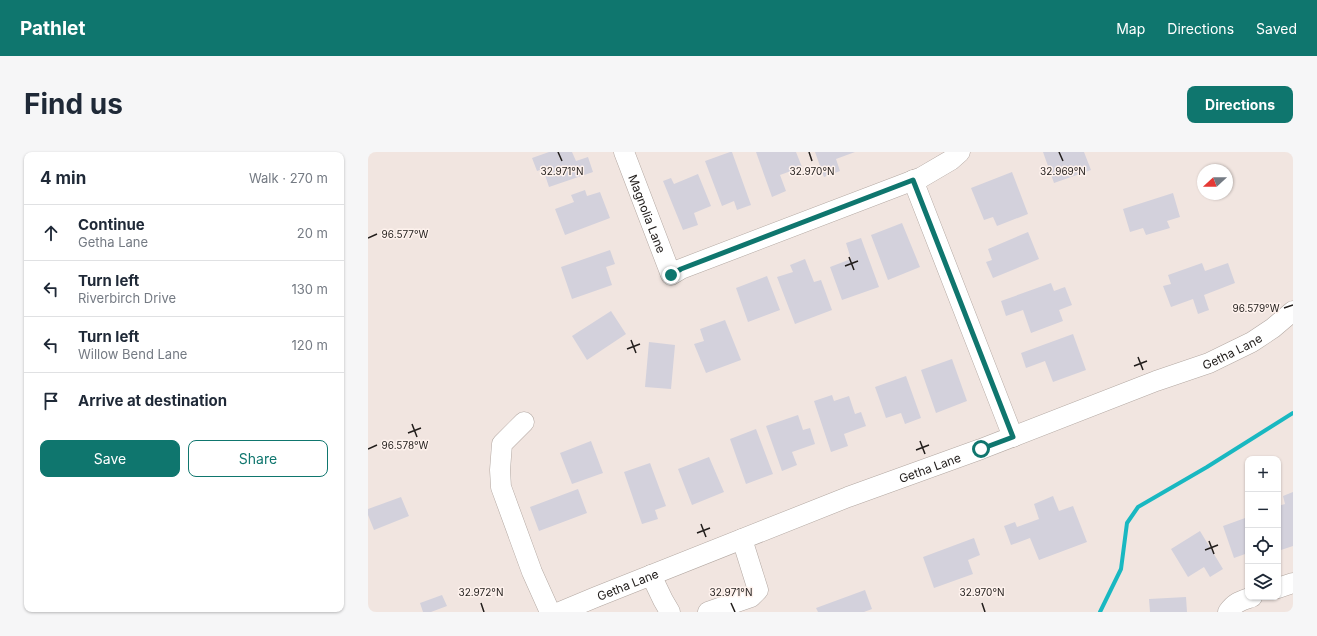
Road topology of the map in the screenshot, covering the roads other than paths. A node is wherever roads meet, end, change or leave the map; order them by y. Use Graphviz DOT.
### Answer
graph roads {
  1 [pos="624,152"];
  2 [pos="960,152"];
  3 [pos="913,180"];
  4 [pos="1293,311"];
  5 [pos="524,422"];
  6 [pos="1013,437"];
  7 [pos="742,539"];
  8 [pos="651,575"];
  9 [pos="1293,583"];
  10 [pos="1281,587"];
  11 [pos="1245,599"];
  12 [pos="550,612"];
  13 [pos="560,612"];
  14 [pos="670,612"];
  15 [pos="708,612"];
  16 [pos="1228,612"];
  1 -- 3 [label="street, Magnolia Lane"];
  2 -- 3 [label="street"];
  3 -- 6 [label="street"];
  4 -- 6 [label="street, Getha Lane"];
  5 -- 12 [label="street"];
  6 -- 7 [label="street, Getha Lane"];
  7 -- 8 [label="street, Getha Lane"];
  7 -- 15 [label="street"];
  8 -- 13 [label="street, Getha Lane"];
  8 -- 14 [label="street"];
  9 -- 10 [label="street"];
  11 -- 16 [label="street"];
}
